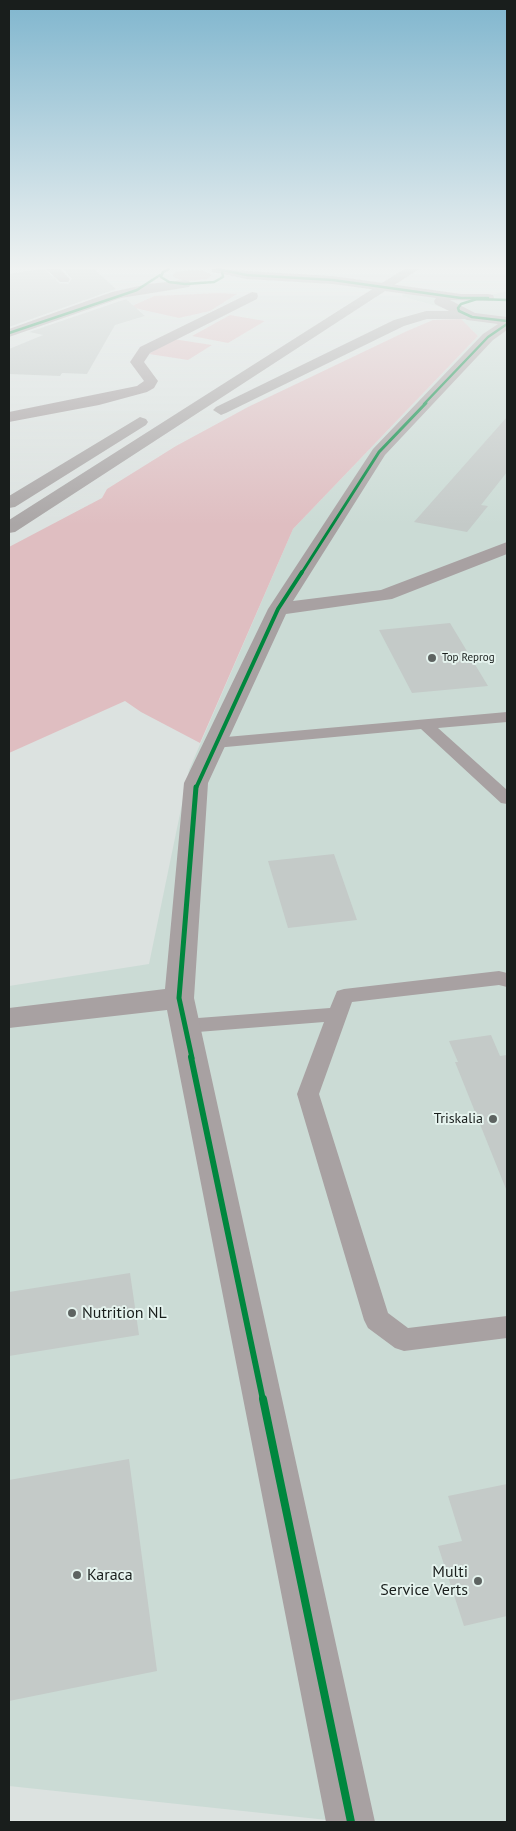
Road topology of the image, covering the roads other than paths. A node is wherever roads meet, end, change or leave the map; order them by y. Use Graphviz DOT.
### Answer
graph roads {
  1 [pos="142,354"];
  2 [pos="280,354"];
  3 [pos="335,354"];
  4 [pos="469,354"];
  5 [pos="152,414"];
  6 [pos="9,417"];
  7 [pos="103,468"];
  8 [pos="9,502"];
  9 [pos="9,528"];
  10 [pos="507,548"];
  11 [pos="278,609"];
  12 [pos="507,717"];
  13 [pos="424,723"];
  14 [pos="215,743"];
  15 [pos="507,798"];
  16 [pos="507,980"];
  17 [pos="182,1012"];
  18 [pos="339,1014"];
  19 [pos="9,1018"];
  20 [pos="507,1327"];
  21 [pos="351,1822"];
  1 -- 6 [label="street"];
  2 -- 7 [label="highway"];
  3 -- 7 [label="highway"];
  4 -- 11 [label="street"];
  5 -- 8 [label="highway"];
  7 -- 9 [label="highway"];
  10 -- 11 [label="street"];
  11 -- 14 [label="street"];
  12 -- 13 [label="lane"];
  13 -- 14 [label="lane"];
  13 -- 15 [label="lane"];
  14 -- 17 [label="street"];
  16 -- 18 [label="lane"];
  17 -- 18 [label="lane"];
  17 -- 19 [label="street"];
  17 -- 21 [label="street"];
  18 -- 20 [label="lane"];
}
